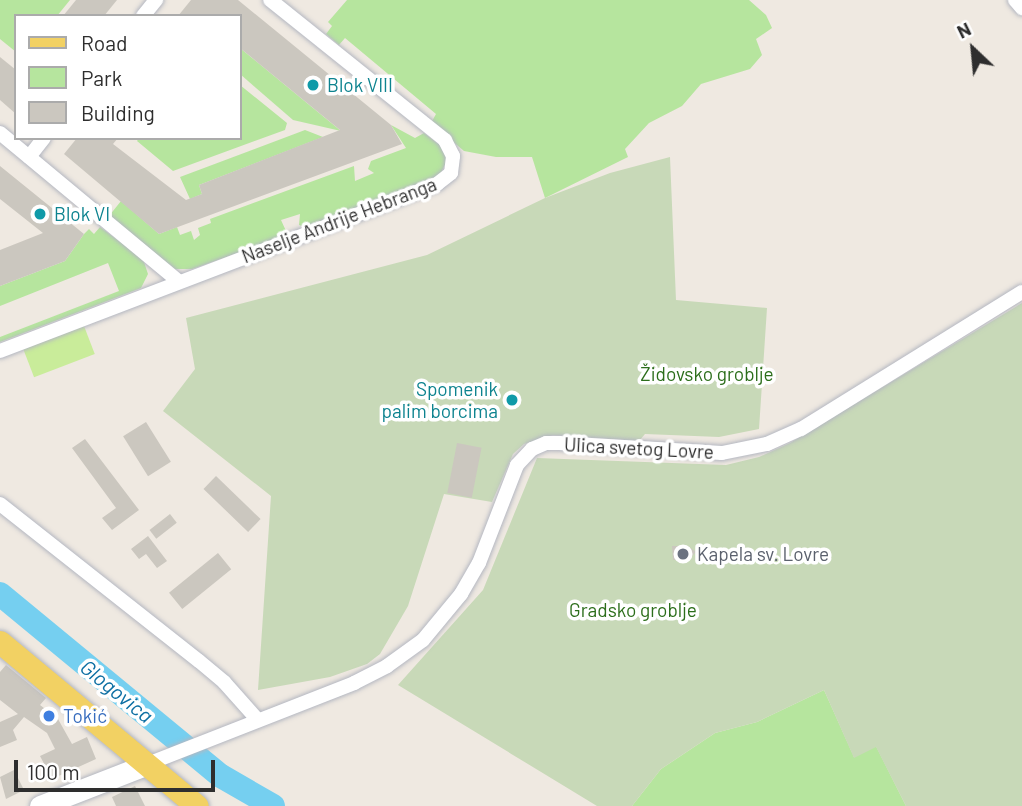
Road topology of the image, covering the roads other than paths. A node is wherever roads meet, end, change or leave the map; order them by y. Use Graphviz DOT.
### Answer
graph roads {
  1 [pos="156,0"];
  2 [pos="270,0"];
  3 [pos="1015,0"];
  4 [pos="1022,8"];
  5 [pos="145,14"];
  6 [pos="0,133"];
  7 [pos="42,140"];
  8 [pos="29,157"];
  9 [pos="178,281"];
  10 [pos="1022,292"];
  11 [pos="0,351"];
  12 [pos="0,504"];
  13 [pos="0,642"];
  14 [pos="257,719"];
  15 [pos="155,761"];
  16 [pos="40,806"];
  17 [pos="197,806"];
  1 -- 5 [label="street"];
  2 -- 9 [label="street, Naselje Andrije Hebranga"];
  3 -- 4 [label="street"];
  6 -- 8 [label="street"];
  7 -- 8 [label="street"];
  8 -- 9 [label="street"];
  9 -- 11 [label="street, Naselje Andrije Hebranga"];
  10 -- 14 [label="street, Ulica svetog Lovre"];
  12 -- 14 [label="street"];
  13 -- 15 [label="main road"];
  14 -- 15 [label="street, Ulica svetog Lovre"];
  15 -- 16 [label="main road"];
  15 -- 17 [label="main road"];
}
